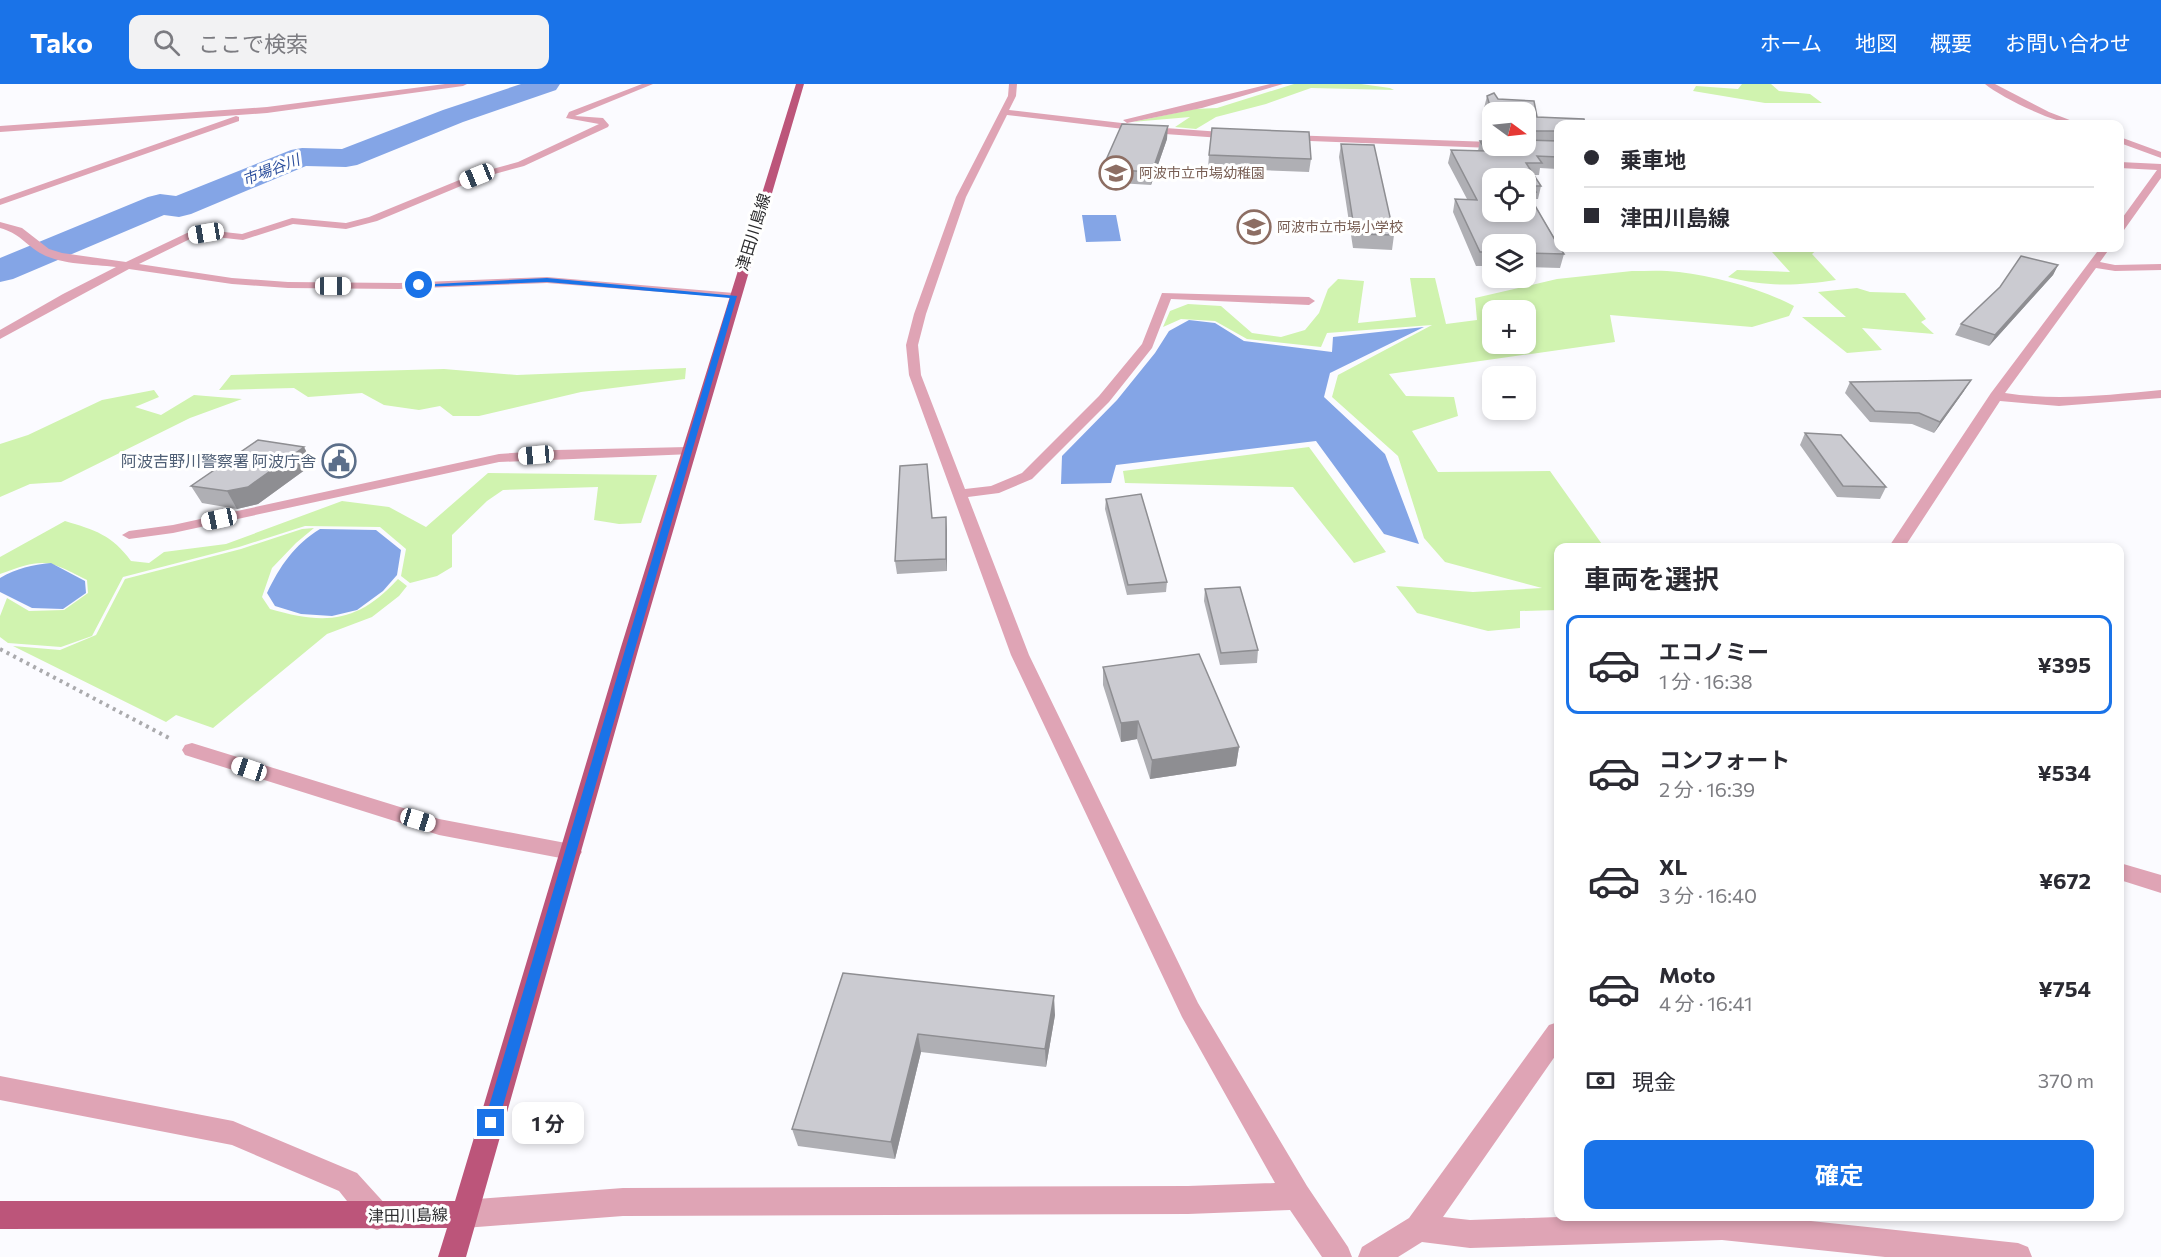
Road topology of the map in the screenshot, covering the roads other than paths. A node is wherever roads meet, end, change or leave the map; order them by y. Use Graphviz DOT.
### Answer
graph roads {
  1 [pos="463,84"];
  2 [pos="649,84"];
  3 [pos="800,84"];
  4 [pos="1013,84"];
  5 [pos="1279,84"];
  6 [pos="1989,84"];
  7 [pos="267,110"];
  8 [pos="1004,112"];
  9 [pos="2064,120"];
  10 [pos="1114,125"];
  11 [pos="0,129"];
  12 [pos="1252,137"];
  13 [pos="1273,138"];
  14 [pos="2124,141"];
  15 [pos="1482,145"];
  16 [pos="2161,155"];
  17 [pos="2124,165"];
  18 [pos="2161,169"];
  19 [pos="0,202"];
  20 [pos="2124,222"];
  21 [pos="0,225"];
  22 [pos="2102,252"];
  23 [pos="2093,264"];
  24 [pos="127,266"];
  25 [pos="2161,267"];
  26 [pos="734,296"];
  27 [pos="1309,301"];
  28 [pos="0,335"];
  29 [pos="2161,394"];
  30 [pos="1996,396"];
  31 [pos="688,452"];
  32 [pos="958,494"];
  33 [pos="129,535"];
  34 [pos="1899,543"];
  35 [pos="192,750"];
  36 [pos="571,852"];
  37 [pos="2124,873"];
  38 [pos="2161,884"];
  39 [pos="1554,1039"];
  40 [pos="0,1088"];
  41 [pos="1296,1196"];
  42 [pos="464,1214"];
  43 [pos="0,1215"];
  44 [pos="377,1216"];
  45 [pos="1419,1228"];
  46 [pos="452,1257"];
  47 [pos="1338,1257"];
  48 [pos="1372,1257"];
  49 [pos="2018,1257"];
  1 -- 7 [label="street"];
  2 -- 24 [label="street"];
  3 -- 26 [label="main road, 津田川島線"];
  4 -- 8 [label="street"];
  5 -- 10 [label="street"];
  6 -- 9 [label="street"];
  7 -- 11 [label="street"];
  7 -- 19 [label="street"];
  8 -- 10 [label="street"];
  8 -- 32 [label="street"];
  10 -- 12 [label="street"];
  13 -- 15 [label="street"];
  14 -- 16 [label="street"];
  17 -- 18 [label="street"];
  18 -- 20 [label="street"];
  21 -- 24 [label="street"];
  22 -- 23 [label="street"];
  23 -- 25 [label="street"];
  23 -- 30 [label="street"];
  24 -- 26 [label="street"];
  24 -- 28 [label="street"];
  26 -- 31 [label="main road, 津田川島線"];
  27 -- 32 [label="street"];
  29 -- 30 [label="street"];
  30 -- 34 [label="street"];
  31 -- 33 [label="lane"];
  31 -- 36 [label="main road, 津田川島線"];
  32 -- 41 [label="street"];
  35 -- 36 [label="street"];
  36 -- 42 [label="main road, 津田川島線"];
  37 -- 38 [label="street"];
  39 -- 45 [label="street"];
  40 -- 44 [label="street"];
  41 -- 42 [label="street"];
  41 -- 47 [label="street"];
  42 -- 44 [label="main road, 津田川島線"];
  42 -- 46 [label="main road"];
  43 -- 44 [label="main road, 津田川島線"];
  45 -- 48 [label="street"];
  45 -- 49 [label="street"];
}
